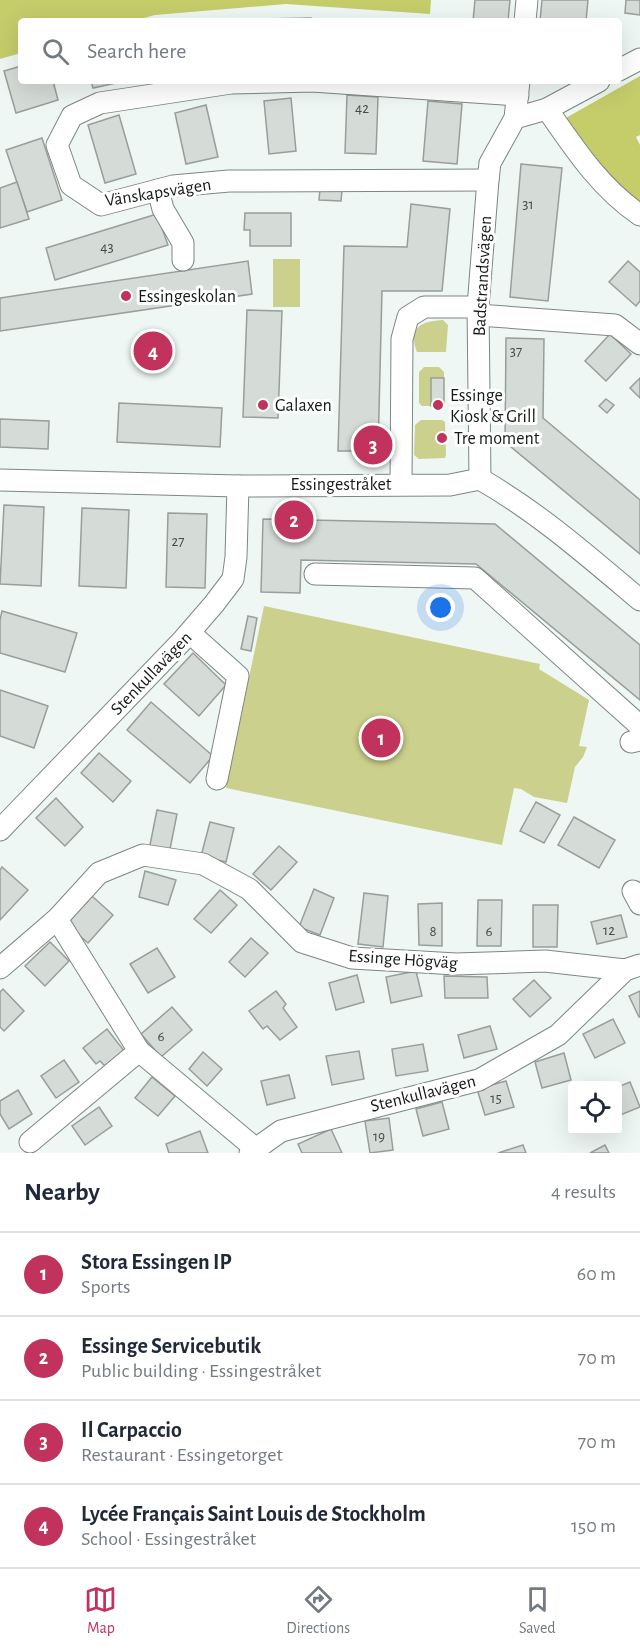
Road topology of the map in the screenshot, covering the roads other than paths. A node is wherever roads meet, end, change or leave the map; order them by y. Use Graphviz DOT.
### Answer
graph roads {
  1 [pos="527,0"];
  2 [pos="525,18"];
  3 [pos="640,59"];
  4 [pos="622,68"];
  5 [pos="224,84"];
  6 [pos="400,84"];
  7 [pos="593,84"];
  8 [pos="518,88"];
  9 [pos="547,109"];
  10 [pos="515,118"];
  11 [pos="488,180"];
  12 [pos="158,190"];
  13 [pos="640,214"];
  14 [pos="183,260"];
  15 [pos="478,311"];
  16 [pos="640,344"];
  17 [pos="480,478"];
  18 [pos="0,480"];
  19 [pos="400,484"];
  20 [pos="238,486"];
  21 [pos="315,574"];
  22 [pos="640,600"];
  23 [pos="190,633"];
  24 [pos="637,736"];
  25 [pos="217,779"];
  26 [pos="0,830"];
  27 [pos="57,919"];
  28 [pos="633,967"];
  29 [pos="0,968"];
  30 [pos="139,1051"];
  31 [pos="30,1142"];
  32 [pos="253,1151"];
  1 -- 2 [label="street"];
  3 -- 4 [label="street"];
  5 -- 12 [label="street, Vänskapsvägen"];
  6 -- 8 [label="street, Vänskapsvägen"];
  7 -- 9 [label="street"];
  8 -- 10 [label="street, Badstrandsvägen"];
  9 -- 10 [label="street"];
  9 -- 13 [label="street"];
  10 -- 11 [label="street, Badstrandsvägen"];
  11 -- 12 [label="street, Vänskapsvägen"];
  11 -- 15 [label="street, Badstrandsvägen"];
  12 -- 14 [label="street"];
  15 -- 16 [label="street"];
  15 -- 17 [label="street, Badstrandsvägen"];
  15 -- 19 [label="street"];
  17 -- 19 [label="street, Essingestråket"];
  17 -- 22 [label="street"];
  18 -- 20 [label="street, Essingestråket"];
  19 -- 20 [label="street, Essingestråket"];
  20 -- 23 [label="street, Stenkullavägen"];
  21 -- 24 [label="street"];
  23 -- 25 [label="street"];
  23 -- 26 [label="street, Stenkullavägen"];
  27 -- 28 [label="street, Essinge Högväg"];
  27 -- 29 [label="street, Essinge Högväg"];
  27 -- 30 [label="street"];
  28 -- 32 [label="street, Stenkullavägen"];
  30 -- 31 [label="street"];
  30 -- 32 [label="street"];
}
